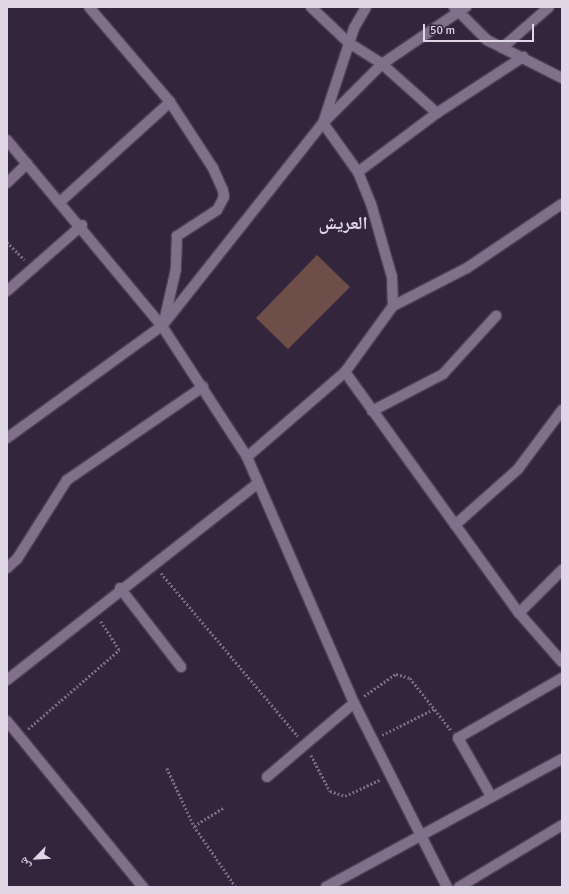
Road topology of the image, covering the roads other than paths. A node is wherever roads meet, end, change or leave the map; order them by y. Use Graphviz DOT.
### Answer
graph roads {
  1 [pos="89,7"];
  2 [pos="311,7"];
  3 [pos="366,7"];
  4 [pos="549,7"];
  5 [pos="459,9"];
  6 [pos="349,43"];
  7 [pos="502,48"];
  8 [pos="523,57"];
  9 [pos="382,64"];
  10 [pos="562,77"];
  11 [pos="170,102"];
  12 [pos="437,113"];
  13 [pos="323,123"];
  14 [pos="7,140"];
  15 [pos="27,164"];
  16 [pos="358,172"];
  17 [pos="7,183"];
  18 [pos="60,201"];
  19 [pos="562,204"];
  20 [pos="82,225"];
  21 [pos="7,291"];
  22 [pos="393,306"];
  23 [pos="496,316"];
  24 [pos="162,326"];
  25 [pos="345,372"];
  26 [pos="203,387"];
  27 [pos="562,410"];
  28 [pos="372,411"];
  29 [pos="7,438"];
  30 [pos="247,457"];
  31 [pos="257,484"];
  32 [pos="455,525"];
  33 [pos="7,568"];
  34 [pos="562,570"];
  35 [pos="120,588"];
  36 [pos="520,613"];
  37 [pos="562,662"];
  38 [pos="181,667"];
  39 [pos="562,678"];
  40 [pos="7,680"];
  41 [pos="354,703"];
  42 [pos="7,721"];
  43 [pos="562,759"];
  44 [pos="267,777"];
  45 [pos="491,796"];
  46 [pos="562,825"];
  47 [pos="420,835"];
  48 [pos="143,887"];
  49 [pos="326,887"];
  50 [pos="447,887"];
  51 [pos="459,887"];
  1 -- 11 [label="street"];
  2 -- 6 [label="street"];
  3 -- 6 [label="street"];
  4 -- 7 [label="street"];
  5 -- 7 [label="street"];
  5 -- 9 [label="street"];
  6 -- 9 [label="street"];
  6 -- 13 [label="street"];
  7 -- 8 [label="street"];
  8 -- 10 [label="street"];
  8 -- 12 [label="street"];
  9 -- 12 [label="street"];
  9 -- 13 [label="street"];
  11 -- 18 [label="street"];
  11 -- 24 [label="street"];
  12 -- 16 [label="street"];
  13 -- 16 [label="street"];
  13 -- 24 [label="street"];
  14 -- 15 [label="street"];
  15 -- 17 [label="street"];
  15 -- 18 [label="street"];
  16 -- 22 [label="street"];
  18 -- 20 [label="street"];
  19 -- 22 [label="street"];
  20 -- 21 [label="street"];
  20 -- 24 [label="street"];
  22 -- 25 [label="street"];
  23 -- 28 [label="street"];
  24 -- 26 [label="street"];
  24 -- 29 [label="street"];
  25 -- 28 [label="street"];
  25 -- 30 [label="street"];
  26 -- 30 [label="street"];
  26 -- 33 [label="street"];
  27 -- 32 [label="street"];
  28 -- 32 [label="street"];
  30 -- 31 [label="street"];
  31 -- 35 [label="street"];
  31 -- 41 [label="street"];
  32 -- 36 [label="street"];
  34 -- 36 [label="street"];
  35 -- 38 [label="street"];
  35 -- 40 [label="street"];
  36 -- 37 [label="street"];
  39 -- 45 [label="street"];
  41 -- 44 [label="street"];
  41 -- 47 [label="street"];
  42 -- 48 [label="street"];
  43 -- 45 [label="street"];
  45 -- 47 [label="street"];
  46 -- 51 [label="street"];
  47 -- 49 [label="street"];
  47 -- 50 [label="street"];
}
